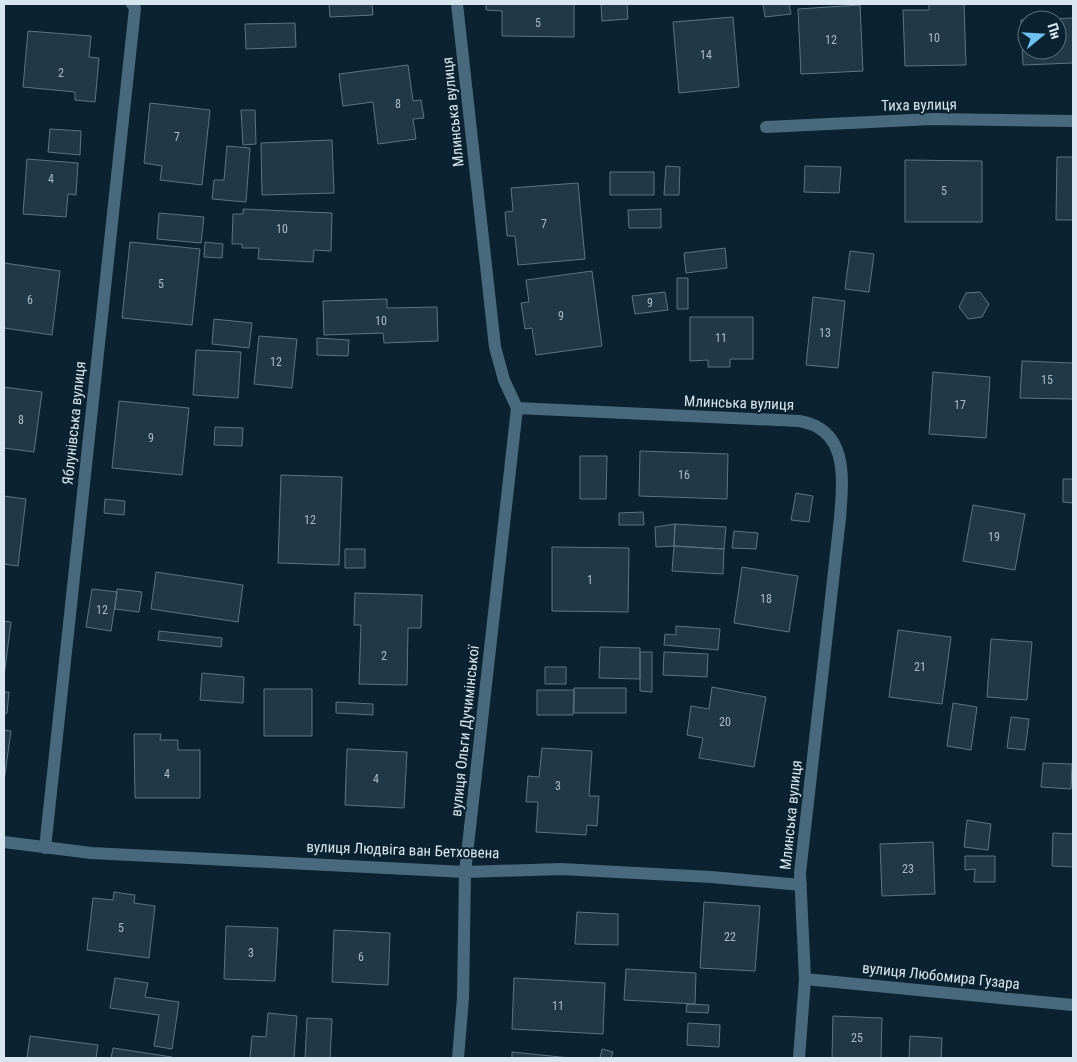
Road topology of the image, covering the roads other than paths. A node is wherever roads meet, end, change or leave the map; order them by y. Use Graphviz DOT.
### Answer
graph roads {
  1 [pos="132,4"];
  2 [pos="458,4"];
  3 [pos="1073,121"];
  4 [pos="766,127"];
  5 [pos="517,408"];
  6 [pos="4,842"];
  7 [pos="45,848"];
  8 [pos="465,872"];
  9 [pos="801,885"];
  10 [pos="805,979"];
  11 [pos="1073,1005"];
  12 [pos="458,1058"];
  13 [pos="799,1058"];
  1 -- 7 [label="street, Яблунівська вулиця"];
  2 -- 5 [label="street, Млинська вулиця"];
  3 -- 4 [label="street, Тиха вулиця"];
  5 -- 8 [label="street, вулиця Ольги Дучимінської"];
  5 -- 9 [label="street, Млинська вулиця"];
  6 -- 7 [label="street, вулиця Людвіга ван Бетховена"];
  7 -- 8 [label="street, вулиця Людвіга ван Бетховена"];
  8 -- 9 [label="street, вулиця Людвіга ван Бетховена"];
  8 -- 12 [label="street, вулиця Ольги Дучимінської"];
  9 -- 10 [label="street, Млинська вулиця"];
  10 -- 11 [label="street, вулиця Любомира Гузара"];
  10 -- 13 [label="street, Млинська вулиця"];
}
